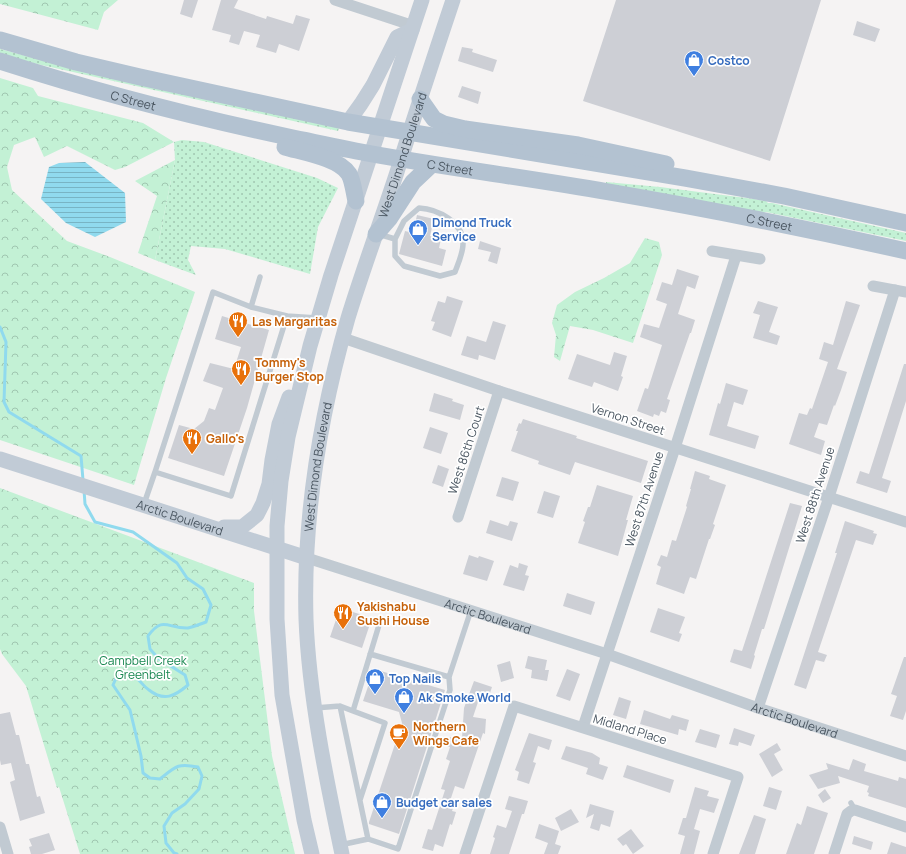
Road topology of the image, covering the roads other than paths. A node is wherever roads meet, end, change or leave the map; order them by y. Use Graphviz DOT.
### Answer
graph roads {
  1 [pos="335,0"];
  2 [pos="422,0"];
  3 [pos="454,0"];
  4 [pos="413,28"];
  5 [pos="0,40"];
  6 [pos="0,61"];
  7 [pos="420,99"];
  8 [pos="142,103"];
  9 [pos="348,122"];
  10 [pos="380,128"];
  11 [pos="409,133"];
  12 [pos="371,154"];
  13 [pos="400,159"];
  14 [pos="431,165"];
  15 [pos="736,188"];
  16 [pos="356,201"];
  17 [pos="906,223"];
  18 [pos="376,234"];
  19 [pos="395,239"];
  20 [pos="906,251"];
  21 [pos="712,252"];
  22 [pos="736,256"];
  23 [pos="760,259"];
  24 [pos="260,277"];
  25 [pos="873,286"];
  26 [pos="895,290"];
  27 [pos="906,292"];
  28 [pos="251,307"];
  29 [pos="287,316"];
  30 [pos="318,318"];
  31 [pos="343,338"];
  32 [pos="310,346"];
  33 [pos="499,391"];
  34 [pos="675,448"];
  35 [pos="0,459"];
  36 [pos="154,472"];
  37 [pos="829,497"];
  38 [pos="144,505"];
  39 [pos="458,517"];
  40 [pos="906,522"];
  41 [pos="214,528"];
  42 [pos="277,548"];
  43 [pos="307,558"];
  44 [pos="471,610"];
  45 [pos="379,625"];
  46 [pos="370,654"];
  47 [pos="607,654"];
  48 [pos="449,677"];
  49 [pos="340,706"];
  50 [pos="315,708"];
  51 [pos="758,708"];
  52 [pos="352,711"];
  53 [pos="583,728"];
  54 [pos="906,756"];
  55 [pos="360,800"];
  56 [pos="0,827"];
  57 [pos="906,827"];
  58 [pos="368,840"];
  59 [pos="341,849"];
  60 [pos="8,854"];
  61 [pos="312,854"];
  62 [pos="465,854"];
  63 [pos="714,854"];
  64 [pos="834,854"];
  1 -- 4 [label="street"];
  2 -- 4 [label="main road"];
  3 -- 7 [label="main road, West Dimond Boulevard"];
  4 -- 9 [label="main road"];
  4 -- 10 [label="main road"];
  5 -- 9 [label="main road, C Street"];
  6 -- 8 [label="main road, C Street"];
  7 -- 11 [label="main road, West Dimond Boulevard"];
  7 -- 15 [label="main road"];
  8 -- 12 [label="main road, C Street"];
  8 -- 16 [label="main road"];
  9 -- 10 [label="main road, C Street"];
  10 -- 11 [label="main road, C Street"];
  10 -- 12 [label="main road"];
  11 -- 13 [label="main road, West Dimond Boulevard"];
  11 -- 15 [label="main road, C Street"];
  12 -- 13 [label="main road, C Street"];
  12 -- 16 [label="main road"];
  13 -- 14 [label="main road, C Street"];
  13 -- 18 [label="main road, West Dimond Boulevard"];
  14 -- 18 [label="main road"];
  14 -- 20 [label="main road, C Street"];
  15 -- 17 [label="main road, C Street"];
  16 -- 30 [label="main road"];
  18 -- 19 [label="lane"];
  18 -- 31 [label="main road, West Dimond Boulevard"];
  19 -- 19 [label="lane"];
  21 -- 22 [label="street"];
  22 -- 23 [label="street"];
  22 -- 34 [label="street, West 87th Avenue"];
  24 -- 28 [label="lane"];
  25 -- 26 [label="street"];
  26 -- 27 [label="street"];
  26 -- 37 [label="street, West 88th Avenue"];
  28 -- 29 [label="lane"];
  28 -- 36 [label="lane"];
  29 -- 30 [label="lane"];
  29 -- 36 [label="lane"];
  30 -- 32 [label="main road"];
  31 -- 33 [label="street, Vernon Street"];
  31 -- 43 [label="main road, West Dimond Boulevard"];
  32 -- 41 [label="main road"];
  32 -- 42 [label="main road"];
  33 -- 34 [label="street, Vernon Street"];
  33 -- 39 [label="street, West 86th Court"];
  34 -- 37 [label="street, Vernon Street"];
  34 -- 47 [label="street, West 87th Avenue"];
  35 -- 38 [label="main road, Arctic Boulevard"];
  36 -- 38 [label="lane"];
  37 -- 40 [label="street, Vernon Street"];
  37 -- 51 [label="street, West 88th Avenue"];
  38 -- 41 [label="main road, Arctic Boulevard"];
  41 -- 42 [label="main road, Arctic Boulevard"];
  42 -- 43 [label="main road, Arctic Boulevard"];
  42 -- 61 [label="main road"];
  43 -- 44 [label="street, Arctic Boulevard"];
  43 -- 50 [label="main road, West Dimond Boulevard"];
  44 -- 47 [label="street, Arctic Boulevard"];
  44 -- 48 [label="lane"];
  45 -- 46 [label="lane"];
  46 -- 48 [label="lane"];
  46 -- 52 [label="lane"];
  47 -- 51 [label="street, Arctic Boulevard"];
  47 -- 53 [label="street, West 87th Avenue"];
  48 -- 58 [label="lane"];
  49 -- 50 [label="lane"];
  49 -- 52 [label="lane"];
  49 -- 55 [label="lane"];
  50 -- 59 [label="main road, West Dimond Boulevard"];
  51 -- 54 [label="street, Arctic Boulevard"];
  52 -- 55 [label="lane"];
  53 -- 62 [label="street, Midland Place"];
  53 -- 63 [label="street, Midland Place"];
  55 -- 58 [label="lane"];
  56 -- 60 [label="street"];
  57 -- 64 [label="street"];
  58 -- 59 [label="lane"];
}
